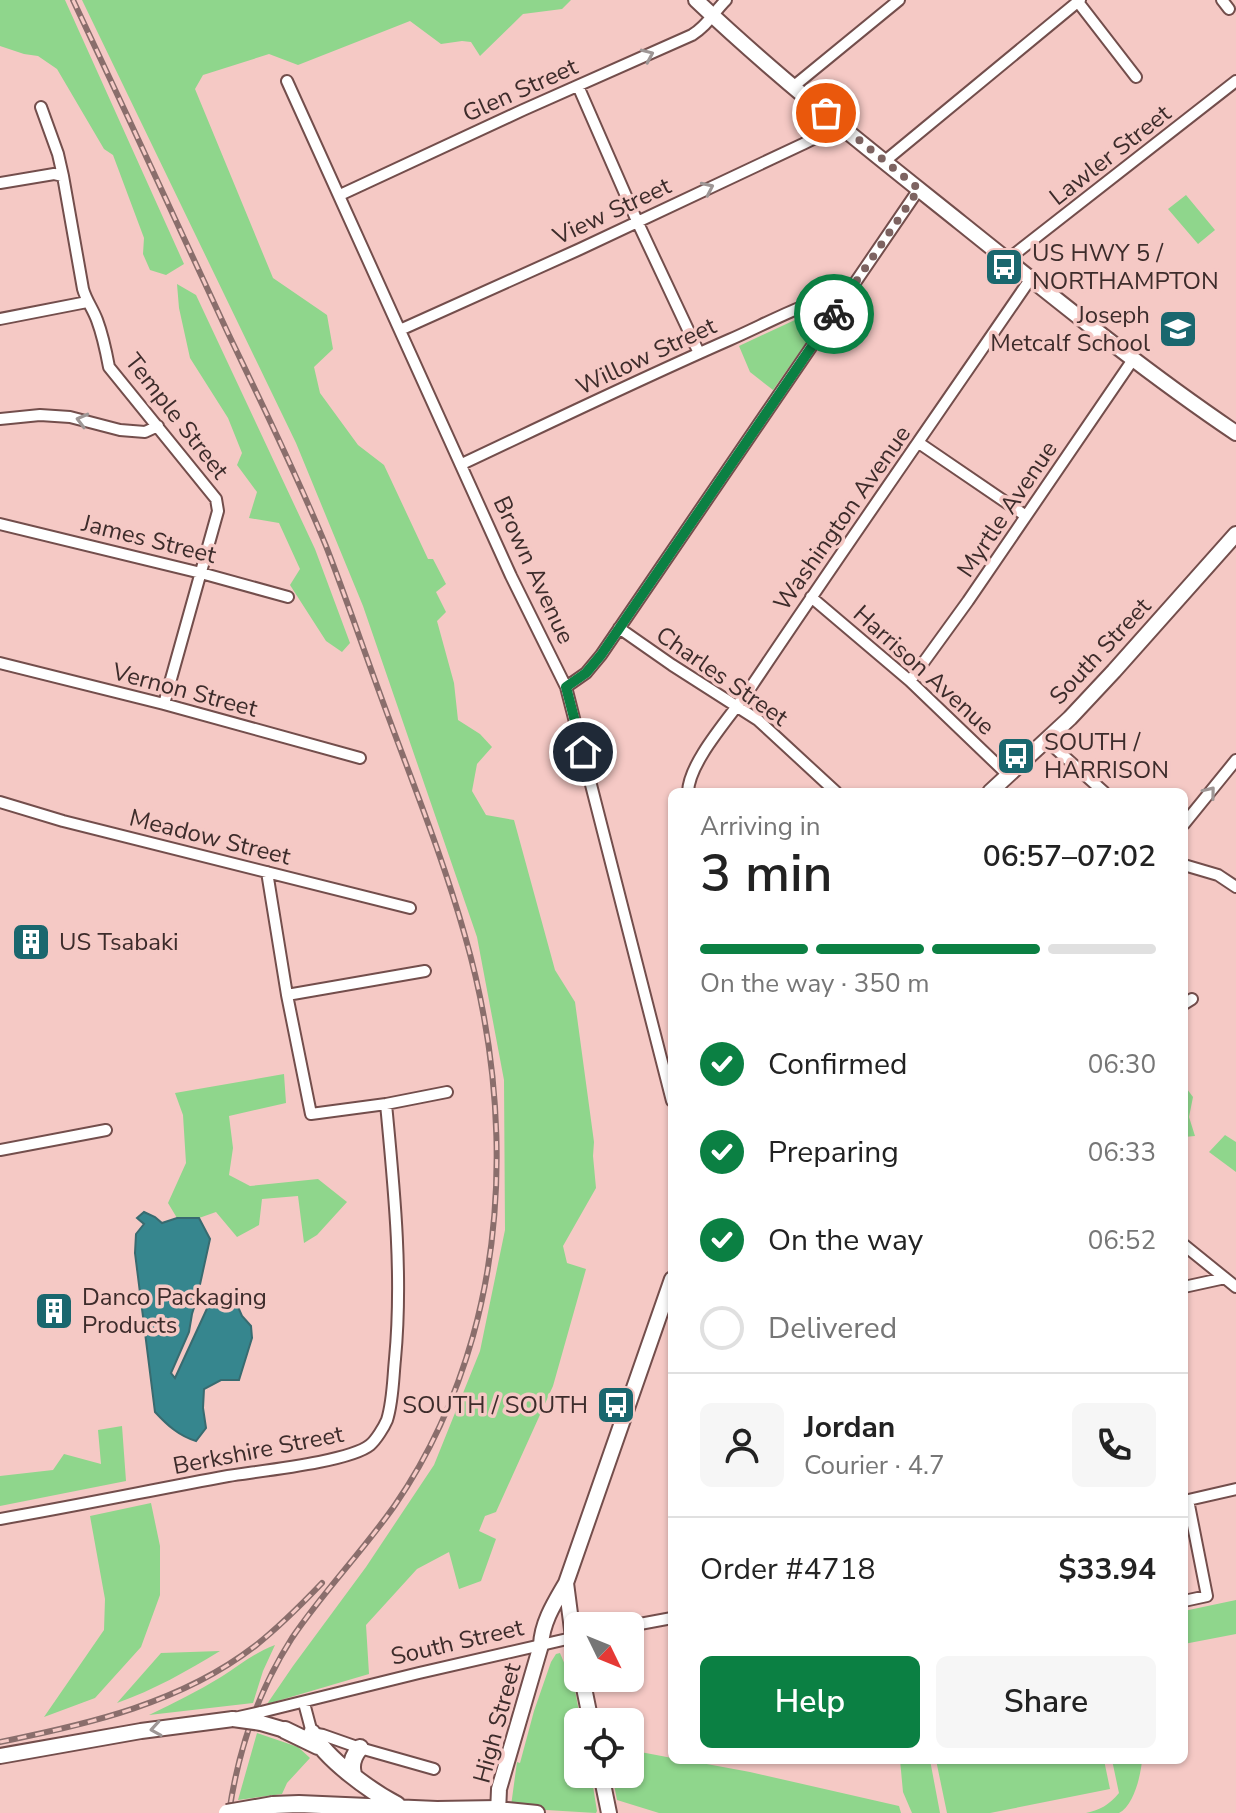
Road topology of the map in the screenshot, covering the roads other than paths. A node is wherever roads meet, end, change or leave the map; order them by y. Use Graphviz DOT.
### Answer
graph roads {
  1 [pos="696,0"];
  2 [pos="726,0"];
  3 [pos="899,0"];
  4 [pos="1079,1"];
  5 [pos="714,17"];
  6 [pos="1136,77"];
  7 [pos="287,81"];
  8 [pos="1236,81"];
  9 [pos="578,86"];
  10 [pos="794,86"];
  11 [pos="41,107"];
  12 [pos="841,125"];
  13 [pos="885,161"];
  14 [pos="63,176"];
  15 [pos="0,183"];
  16 [pos="919,189"];
  17 [pos="340,195"];
  18 [pos="637,221"];
  19 [pos="1007,260"];
  20 [pos="1031,278"];
  21 [pos="849,292"];
  22 [pos="87,302"];
  23 [pos="0,319"];
  24 [pos="400,330"];
  25 [pos="699,353"];
  26 [pos="1134,358"];
  27 [pos="0,419"];
  28 [pos="158,426"];
  29 [pos="1236,433"];
  30 [pos="919,443"];
  31 [pos="462,464"];
  32 [pos="1026,516"];
  33 [pos="0,524"];
  34 [pos="1236,534"];
  35 [pos="201,573"];
  36 [pos="288,597"];
  37 [pos="811,597"];
  38 [pos="619,628"];
  39 [pos="0,663"];
  40 [pos="910,681"];
  41 [pos="566,687"];
  42 [pos="164,704"];
  43 [pos="738,707"];
  44 [pos="1046,740"];
  45 [pos="360,758"];
  46 [pos="1236,760"];
  47 [pos="1008,775"];
  48 [pos="688,787"];
  49 [pos="832,788"];
  50 [pos="994,788"];
  51 [pos="1100,788"];
  52 [pos="0,802"];
  53 [pos="1188,819"];
  54 [pos="1188,866"];
  55 [pos="267,872"];
  56 [pos="1236,887"];
  57 [pos="410,908"];
  58 [pos="425,971"];
  59 [pos="287,995"];
  60 [pos="668,1085"];
  61 [pos="447,1092"];
  62 [pos="386,1104"];
  63 [pos="106,1130"];
  64 [pos="0,1150"];
  65 [pos="1188,1248"];
  66 [pos="1225,1278"];
  67 [pos="1188,1286"];
  68 [pos="1236,1287"];
  69 [pos="668,1290"];
  70 [pos="1236,1489"];
  71 [pos="1188,1500"];
  72 [pos="1188,1509"];
  73 [pos="0,1519"];
  74 [pos="566,1583"];
  75 [pos="1188,1600"];
  76 [pos="668,1619"];
  77 [pos="644,1623"];
  78 [pos="564,1632"];
  79 [pos="564,1640"];
  80 [pos="541,1645"];
  81 [pos="304,1703"];
  82 [pos="261,1718"];
  83 [pos="285,1730"];
  84 [pos="312,1733"];
  85 [pos="360,1748"];
  86 [pos="323,1749"];
  87 [pos="0,1756"];
  88 [pos="434,1769"];
  89 [pos="353,1774"];
  90 [pos="604,1788"];
  91 [pos="401,1807"];
  92 [pos="498,1811"];
  93 [pos="227,1813"];
  94 [pos="537,1813"];
  95 [pos="609,1813"];
  1 -- 5 [label="main road"];
  2 -- 5 [label="street, Glen Street"];
  3 -- 10 [label="street"];
  4 -- 6 [label="street"];
  4 -- 13 [label="street"];
  9 -- 5 [label="street, Glen Street, one-way"];
  5 -- 10 [label="main road"];
  7 -- 17 [label="street, Brown Avenue"];
  8 -- 19 [label="street, Lawler Street"];
  9 -- 17 [label="street, Glen Street"];
  9 -- 18 [label="street"];
  10 -- 12 [label="main road"];
  11 -- 14 [label="street, Temple Street"];
  12 -- 13 [label="main road"];
  18 -- 12 [label="street, View Street, one-way"];
  13 -- 16 [label="main road"];
  14 -- 15 [label="street"];
  14 -- 22 [label="street, Temple Street"];
  16 -- 19 [label="main road"];
  16 -- 21 [label="street"];
  17 -- 24 [label="street, Brown Avenue"];
  18 -- 24 [label="street, View Street"];
  18 -- 25 [label="street"];
  19 -- 20 [label="main road"];
  20 -- 26 [label="main road"];
  20 -- 30 [label="street, Washington Avenue"];
  21 -- 25 [label="street, Willow Street"];
  21 -- 38 [label="street"];
  22 -- 23 [label="street"];
  22 -- 28 [label="street, Temple Street"];
  24 -- 31 [label="street, Brown Avenue"];
  25 -- 31 [label="street, Willow Street"];
  26 -- 29 [label="main road"];
  26 -- 32 [label="street, Myrtle Avenue"];
  28 -- 27 [label="street, one-way"];
  28 -- 35 [label="street, Temple Street"];
  30 -- 32 [label="street"];
  30 -- 37 [label="street, Washington Avenue"];
  31 -- 41 [label="street, Brown Avenue"];
  32 -- 40 [label="street, Myrtle Avenue"];
  33 -- 35 [label="street, James Street"];
  34 -- 44 [label="main road, South Street"];
  35 -- 36 [label="street, James Street"];
  35 -- 42 [label="street, Temple Street"];
  37 -- 40 [label="street, Harrison Avenue"];
  37 -- 43 [label="street, Washington Avenue"];
  38 -- 41 [label="street"];
  38 -- 43 [label="street, Charles Street"];
  39 -- 42 [label="street, Vernon Street"];
  40 -- 47 [label="street, Harrison Avenue"];
  41 -- 60 [label="street, Brown Avenue"];
  42 -- 45 [label="street, Vernon Street"];
  43 -- 48 [label="street, Washington Avenue"];
  43 -- 49 [label="street, Charles Street"];
  44 -- 47 [label="main road, South Street"];
  44 -- 51 [label="street"];
  53 -- 46 [label="street, one-way"];
  47 -- 50 [label="main road, South Street"];
  52 -- 55 [label="street, Meadow Street"];
  54 -- 56 [label="street"];
  55 -- 57 [label="street, Meadow Street"];
  55 -- 59 [label="street"];
  58 -- 59 [label="street"];
  59 -- 62 [label="street"];
  61 -- 62 [label="street"];
  62 -- 73 [label="street, Berkshire Street"];
  63 -- 64 [label="street"];
  65 -- 66 [label="street"];
  66 -- 67 [label="street"];
  66 -- 68 [label="street"];
  69 -- 74 [label="main road, South Street"];
  70 -- 71 [label="street"];
  72 -- 75 [label="street"];
  74 -- 78 [label="main road"];
  74 -- 80 [label="main road, South Street"];
  76 -- 77 [label="street"];
  79 -- 80 [label="street"];
  80 -- 81 [label="street, South Street"];
  80 -- 92 [label="main road, High Street"];
  81 -- 82 [label="street, South Street"];
  81 -- 84 [label="street"];
  82 -- 83 [label="main road"];
  82 -- 87 [label="main road, one-way, bridge"];
  83 -- 84 [label="street"];
  83 -- 86 [label="highway"];
  84 -- 85 [label="street"];
  84 -- 86 [label="highway"];
  85 -- 88 [label="street"];
  85 -- 89 [label="highway"];
  86 -- 89 [label="highway"];
  89 -- 91 [label="highway"];
  90 -- 95 [label="main road"];
  91 -- 92 [label="highway"];
  91 -- 93 [label="highway, bridge"];
  92 -- 94 [label="main road"];
}
